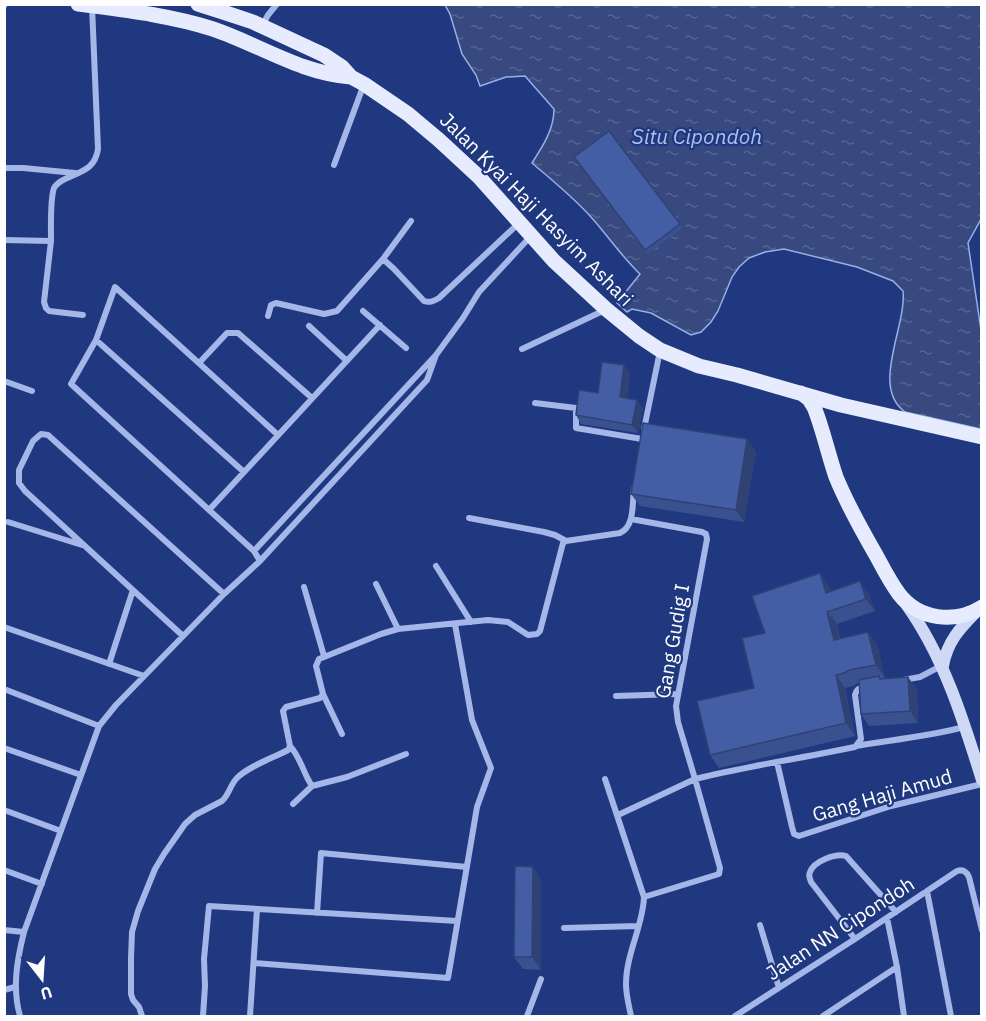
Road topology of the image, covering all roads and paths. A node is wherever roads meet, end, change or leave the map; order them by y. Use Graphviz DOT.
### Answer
graph roads {
  1 [pos="198,4"];
  2 [pos="277,4"];
  3 [pos="85,5"];
  4 [pos="261,26"];
  5 [pos="357,80"];
  6 [pos="334,165"];
  7 [pos="4,168"];
  8 [pos="75,173"];
  9 [pos="411,221"];
  10 [pos="519,222"];
  11 [pos="531,236"];
  12 [pos="4,240"];
  13 [pos="51,241"];
  14 [pos="383,259"];
  15 [pos="606,309"];
  16 [pos="363,310"];
  17 [pos="83,315"];
  18 [pos="268,316"];
  19 [pos="380,325"];
  20 [pos="309,326"];
  21 [pos="96,340"];
  22 [pos="406,348"];
  23 [pos="522,349"];
  24 [pos="660,350"];
  25 [pos="436,355"];
  26 [pos="347,361"];
  27 [pos="199,363"];
  28 [pos="4,381"];
  29 [pos="32,391"];
  30 [pos="801,393"];
  31 [pos="312,398"];
  32 [pos="536,403"];
  33 [pos="842,405"];
  34 [pos="818,419"];
  35 [pos="952,431"];
  36 [pos="278,435"];
  37 [pos="981,437"];
  38 [pos="642,439"];
  39 [pos="981,444"];
  40 [pos="640,450"];
  41 [pos="244,472"];
  42 [pos="635,484"];
  43 [pos="208,510"];
  44 [pos="469,518"];
  45 [pos="631,519"];
  46 [pos="8,522"];
  47 [pos="566,541"];
  48 [pos="85,546"];
  49 [pos="254,551"];
  50 [pos="260,561"];
  51 [pos="436,566"];
  52 [pos="376,584"];
  53 [pos="304,587"];
  54 [pos="133,590"];
  55 [pos="224,594"];
  56 [pos="899,594"];
  57 [pos="981,607"];
  58 [pos="471,622"];
  59 [pos="454,624"];
  60 [pos="4,627"];
  61 [pos="398,629"];
  62 [pos="183,636"];
  63 [pos="324,656"];
  64 [pos="109,664"];
  65 [pos="943,666"];
  66 [pos="144,676"];
  67 [pos="891,682"];
  68 [pos="872,685"];
  69 [pos="4,689"];
  70 [pos="322,694"];
  71 [pos="678,694"];
  72 [pos="615,696"];
  73 [pos="99,726"];
  74 [pos="965,727"];
  75 [pos="342,734"];
  76 [pos="290,746"];
  77 [pos="855,747"];
  78 [pos="4,748"];
  79 [pos="406,754"];
  80 [pos="777,762"];
  81 [pos="81,775"];
  82 [pos="605,779"];
  83 [pos="695,779"];
  84 [pos="980,783"];
  85 [pos="312,786"];
  86 [pos="293,804"];
  87 [pos="4,810"];
  88 [pos="618,815"];
  89 [pos="61,831"];
  90 [pos="467,867"];
  91 [pos="4,870"];
  92 [pos="42,884"];
  93 [pos="927,891"];
  94 [pos="644,897"];
  95 [pos="257,909"];
  96 [pos="896,912"];
  97 [pos="317,913"];
  98 [pos="887,918"];
  99 [pos="457,921"];
  100 [pos="760,925"];
  101 [pos="638,926"];
  102 [pos="564,928"];
  103 [pos="4,930"];
  104 [pos="981,930"];
  105 [pos="24,932"];
  106 [pos="855,939"];
  107 [pos="254,963"];
  108 [pos="897,967"];
  109 [pos="541,979"];
  110 [pos="15,987"];
  111 [pos="779,988"];
  112 [pos="4,990"];
  113 [pos="20,1017"];
  114 [pos="141,1017"];
  115 [pos="203,1017"];
  116 [pos="250,1017"];
  117 [pos="527,1017"];
  118 [pos="631,1017"];
  119 [pos="735,1017"];
  120 [pos="823,1017"];
  121 [pos="904,1017"];
  122 [pos="951,1017"];
  1 -- 4 [label="main road, Jalan Kyai Haji Hasyim Ashari"];
  2 -- 4 [label="street"];
  3 -- 5 [label="main road, Jalan Kyai Haji Hasyim Ashari"];
  3 -- 8 [label="street"];
  4 -- 5 [label="main road, Jalan Kyai Haji Hasyim Ashari"];
  5 -- 6 [label="street"];
  5 -- 10 [label="main road, Jalan Kyai Haji Hasyim Ashari"];
  7 -- 8 [label="street"];
  8 -- 13 [label="street"];
  9 -- 14 [label="street"];
  10 -- 11 [label="main road, Jalan Kyai Haji Hasyim Ashari"];
  10 -- 14 [label="street"];
  11 -- 15 [label="main road, Jalan Kyai Haji Hasyim Ashari"];
  11 -- 25 [label="street"];
  12 -- 13 [label="street"];
  13 -- 17 [label="street"];
  14 -- 18 [label="street"];
  15 -- 23 [label="street"];
  15 -- 24 [label="main road, Jalan Kyai Haji Hasyim Ashari"];
  16 -- 19 [label="street"];
  19 -- 22 [label="street"];
  19 -- 26 [label="street"];
  20 -- 26 [label="street"];
  21 -- 27 [label="street"];
  21 -- 41 [label="street"];
  21 -- 43 [label="street"];
  24 -- 30 [label="main road, Jalan Kyai Haji Hasyim Ashari"];
  24 -- 38 [label="street"];
  25 -- 49 [label="street"];
  25 -- 50 [label="street"];
  26 -- 31 [label="street"];
  27 -- 31 [label="street"];
  27 -- 36 [label="street"];
  28 -- 29 [label="street"];
  30 -- 33 [label="main road, Jalan Kyai Haji Hasyim Ashari"];
  30 -- 34 [label="main road"];
  31 -- 36 [label="street"];
  32 -- 38 [label="street"];
  33 -- 34 [label="main road"];
  33 -- 35 [label="main road, Jalan Kyai Haji Hasyim Ashari"];
  34 -- 56 [label="main road"];
  35 -- 37 [label="main road, Jalan Kyai Haji Hasyim Ashari"];
  35 -- 39 [label="main road"];
  36 -- 41 [label="street"];
  38 -- 40 [label="street"];
  41 -- 43 [label="street"];
  42 -- 45 [label="street"];
  43 -- 49 [label="street"];
  44 -- 47 [label="street"];
  45 -- 47 [label="street"];
  45 -- 71 [label="street, Gang Gudig I"];
  46 -- 48 [label="street"];
  47 -- 58 [label="street"];
  48 -- 54 [label="street"];
  48 -- 55 [label="street"];
  49 -- 50 [label="street"];
  50 -- 55 [label="street"];
  51 -- 58 [label="street"];
  52 -- 61 [label="street"];
  53 -- 63 [label="street"];
  54 -- 62 [label="street"];
  54 -- 64 [label="street"];
  55 -- 62 [label="street"];
  56 -- 57 [label="main road"];
  56 -- 65 [label="street"];
  57 -- 65 [label="street"];
  58 -- 59 [label="street"];
  59 -- 61 [label="street"];
  59 -- 90 [label="street"];
  60 -- 64 [label="street"];
  61 -- 63 [label="street"];
  62 -- 66 [label="street"];
  63 -- 70 [label="street"];
  64 -- 66 [label="street"];
  65 -- 67 [label="street"];
  65 -- 74 [label="street"];
  66 -- 73 [label="street"];
  68 -- 77 [label="street"];
  69 -- 73 [label="street"];
  70 -- 75 [label="street"];
  70 -- 76 [label="street"];
  71 -- 72 [label="street"];
  71 -- 83 [label="street, Gang Gudig I"];
  73 -- 81 [label="street"];
  74 -- 77 [label="street"];
  74 -- 84 [label="street"];
  76 -- 85 [label="street"];
  76 -- 114 [label="street"];
  77 -- 80 [label="street"];
  78 -- 81 [label="street"];
  79 -- 85 [label="street"];
  80 -- 83 [label="street"];
  80 -- 84 [label="street, Gang Haji Amud"];
  81 -- 89 [label="street"];
  82 -- 88 [label="street"];
  83 -- 88 [label="street"];
  83 -- 94 [label="street, Gang Gudig I"];
  85 -- 86 [label="street"];
  87 -- 89 [label="street"];
  88 -- 94 [label="street"];
  89 -- 92 [label="street"];
  90 -- 97 [label="street"];
  90 -- 99 [label="street"];
  91 -- 92 [label="street"];
  92 -- 105 [label="street"];
  93 -- 96 [label="street, Jalan NN Cipondoh"];
  93 -- 104 [label="street, Jalan NN Cipondoh"];
  93 -- 122 [label="street"];
  94 -- 101 [label="street"];
  95 -- 97 [label="street"];
  95 -- 107 [label="street"];
  95 -- 115 [label="street"];
  96 -- 98 [label="street, Jalan NN Cipondoh"];
  96 -- 106 [label="street"];
  97 -- 99 [label="street"];
  98 -- 106 [label="street, Jalan NN Cipondoh"];
  98 -- 108 [label="street"];
  99 -- 107 [label="street"];
  100 -- 111 [label="street"];
  101 -- 102 [label="street"];
  101 -- 118 [label="street"];
  103 -- 105 [label="street"];
  105 -- 110 [label="street"];
  106 -- 111 [label="street, Jalan NN Cipondoh"];
  107 -- 116 [label="street"];
  108 -- 120 [label="street"];
  108 -- 121 [label="street"];
  109 -- 117 [label="street"];
  110 -- 112 [label="street"];
  110 -- 113 [label="street"];
  111 -- 119 [label="street, Jalan NN Cipondoh"];
}
